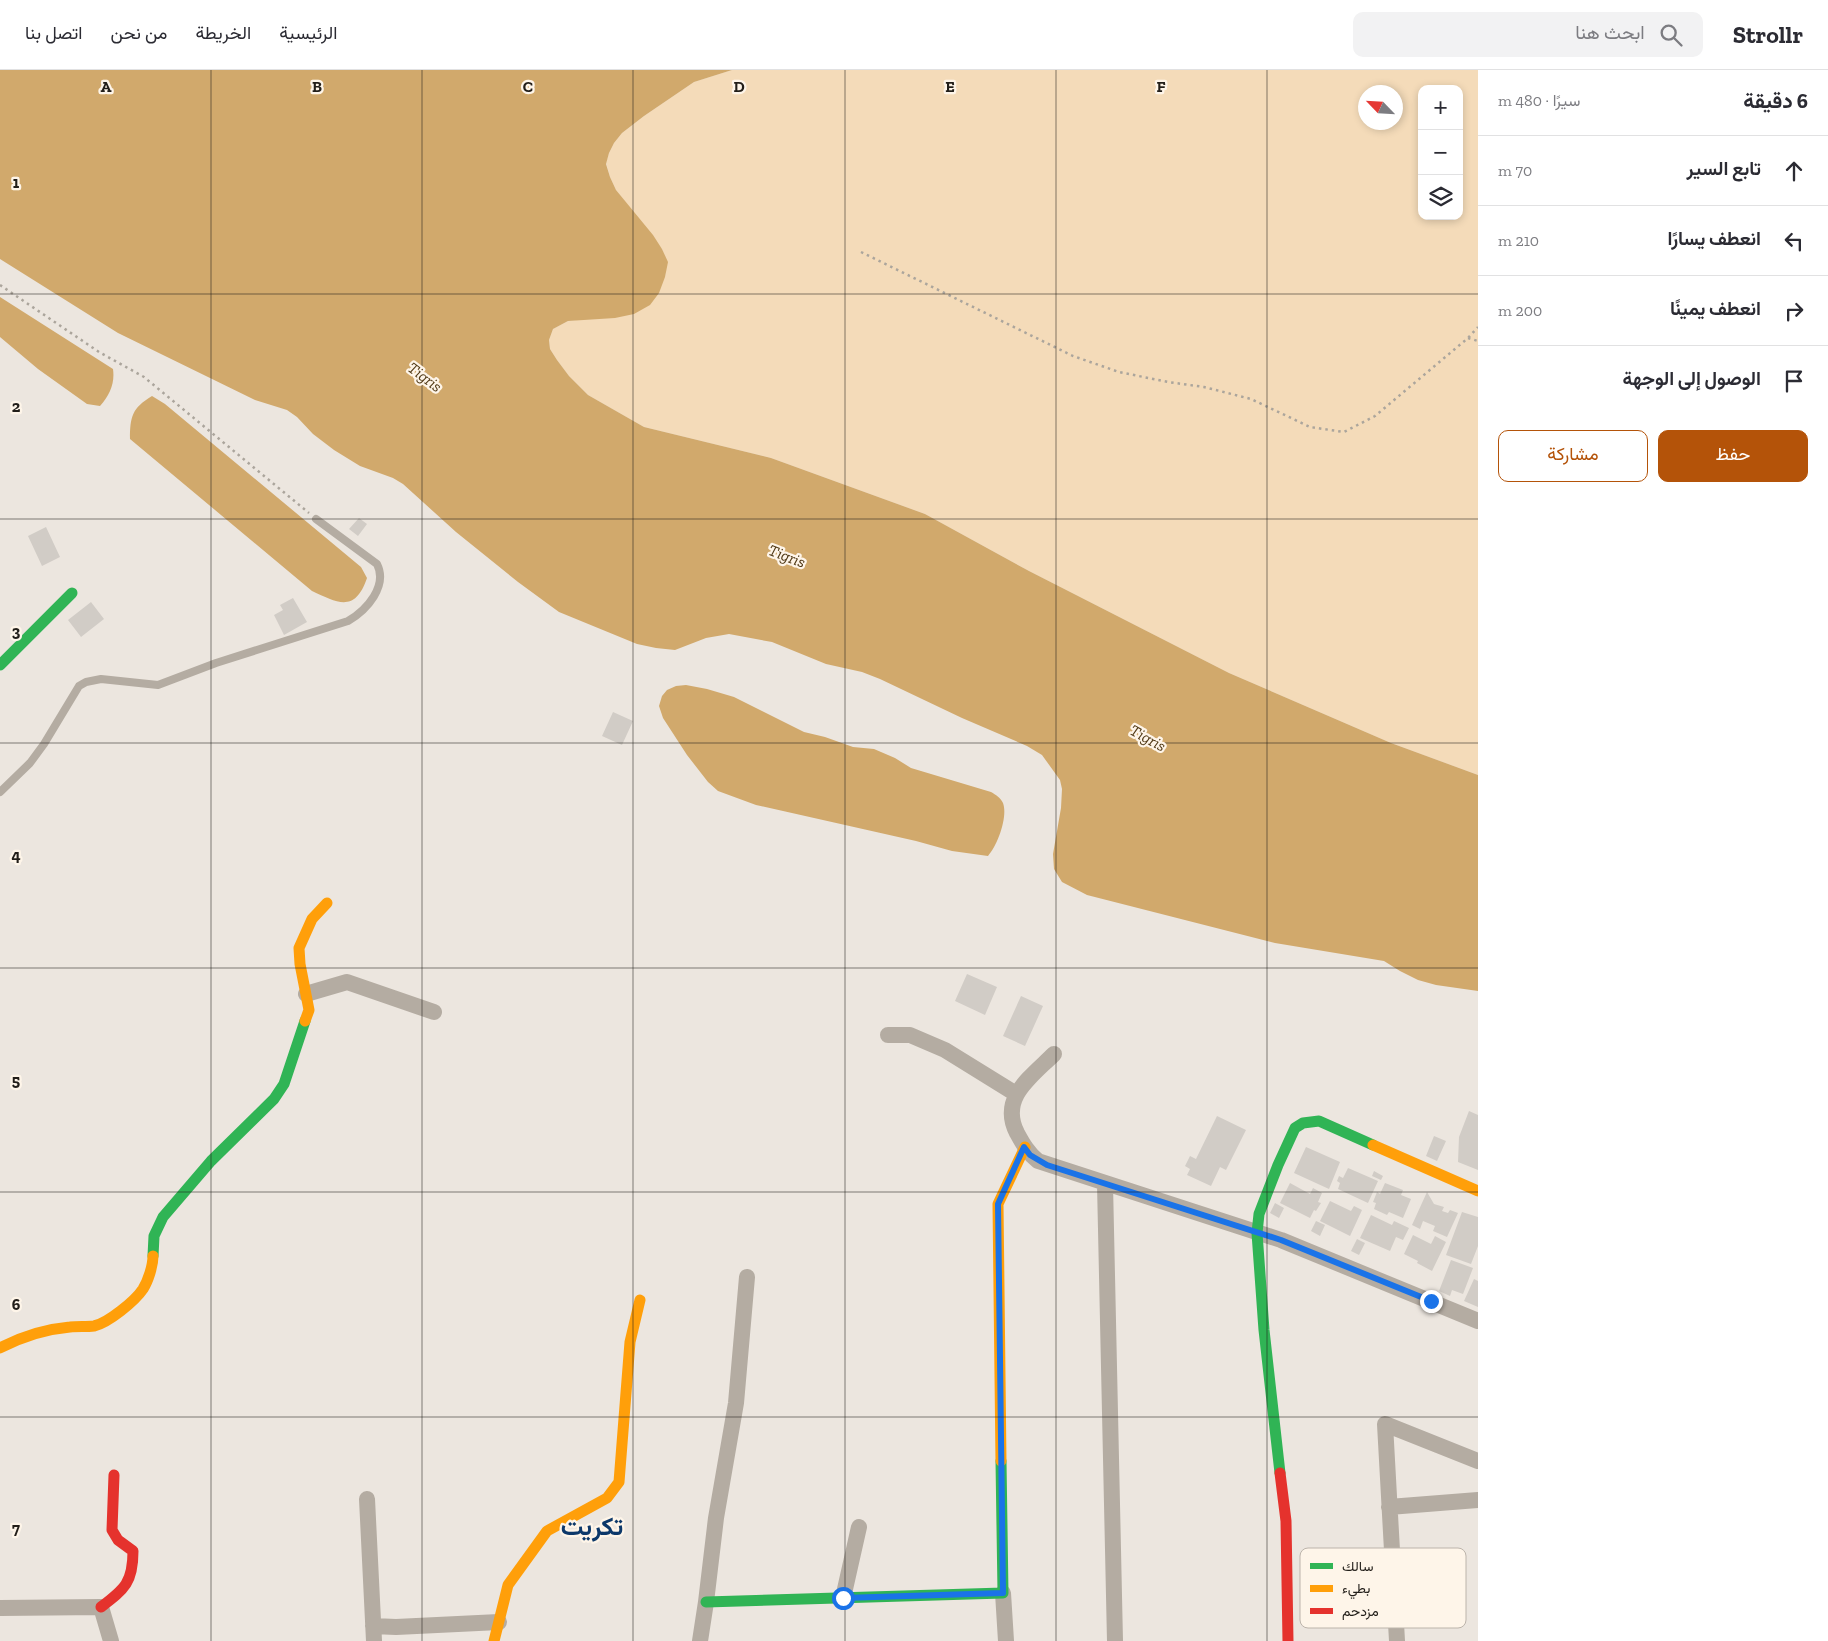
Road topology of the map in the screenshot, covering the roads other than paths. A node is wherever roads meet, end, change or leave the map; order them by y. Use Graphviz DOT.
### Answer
graph roads {
  1 [pos="316,519"];
  2 [pos="72,593"];
  3 [pos="0,665"];
  4 [pos="0,792"];
  5 [pos="327,903"];
  6 [pos="306,994"];
  7 [pos="434,1012"];
  8 [pos="888,1035"];
  9 [pos="1054,1054"];
  10 [pos="1016,1094"];
  11 [pos="1024,1147"];
  12 [pos="1105,1184"];
  13 [pos="1478,1190"];
  14 [pos="1257,1233"];
  15 [pos="747,1277"];
  16 [pos="640,1300"];
  17 [pos="1478,1321"];
  18 [pos="0,1348"];
  19 [pos="1478,1461"];
  20 [pos="114,1475"];
  21 [pos="367,1500"];
  22 [pos="1478,1500"];
  23 [pos="1389,1507"];
  24 [pos="859,1527"];
  25 [pos="1391,1548"];
  26 [pos="1003,1593"];
  27 [pos="843,1598"];
  28 [pos="706,1602"];
  29 [pos="101,1607"];
  30 [pos="0,1608"];
  31 [pos="498,1622"];
  32 [pos="1396,1628"];
  33 [pos="374,1633"];
  34 [pos="111,1641"];
  35 [pos="494,1641"];
  36 [pos="700,1641"];
  37 [pos="1006,1641"];
  38 [pos="1116,1641"];
  39 [pos="1288,1641"];
  40 [pos="1397,1641"];
  1 -- 4 [label="lane"];
  2 -- 3 [label="street"];
  5 -- 6 [label="street"];
  6 -- 7 [label="street"];
  6 -- 18 [label="street"];
  8 -- 10 [label="street"];
  9 -- 10 [label="street"];
  10 -- 11 [label="street"];
  11 -- 12 [label="street"];
  11 -- 26 [label="street"];
  12 -- 14 [label="street"];
  12 -- 38 [label="street"];
  13 -- 14 [label="street"];
  14 -- 17 [label="street"];
  14 -- 39 [label="street"];
  15 -- 28 [label="street"];
  16 -- 31 [label="street"];
  19 -- 23 [label="street"];
  20 -- 29 [label="street"];
  21 -- 33 [label="street"];
  22 -- 23 [label="street"];
  23 -- 25 [label="street"];
  24 -- 27 [label="street"];
  26 -- 27 [label="street"];
  26 -- 37 [label="street"];
  27 -- 28 [label="street"];
  28 -- 36 [label="street"];
  29 -- 30 [label="street"];
  29 -- 34 [label="street"];
  31 -- 33 [label="street"];
  31 -- 35 [label="street"];
  32 -- 40 [label="street"];
}
